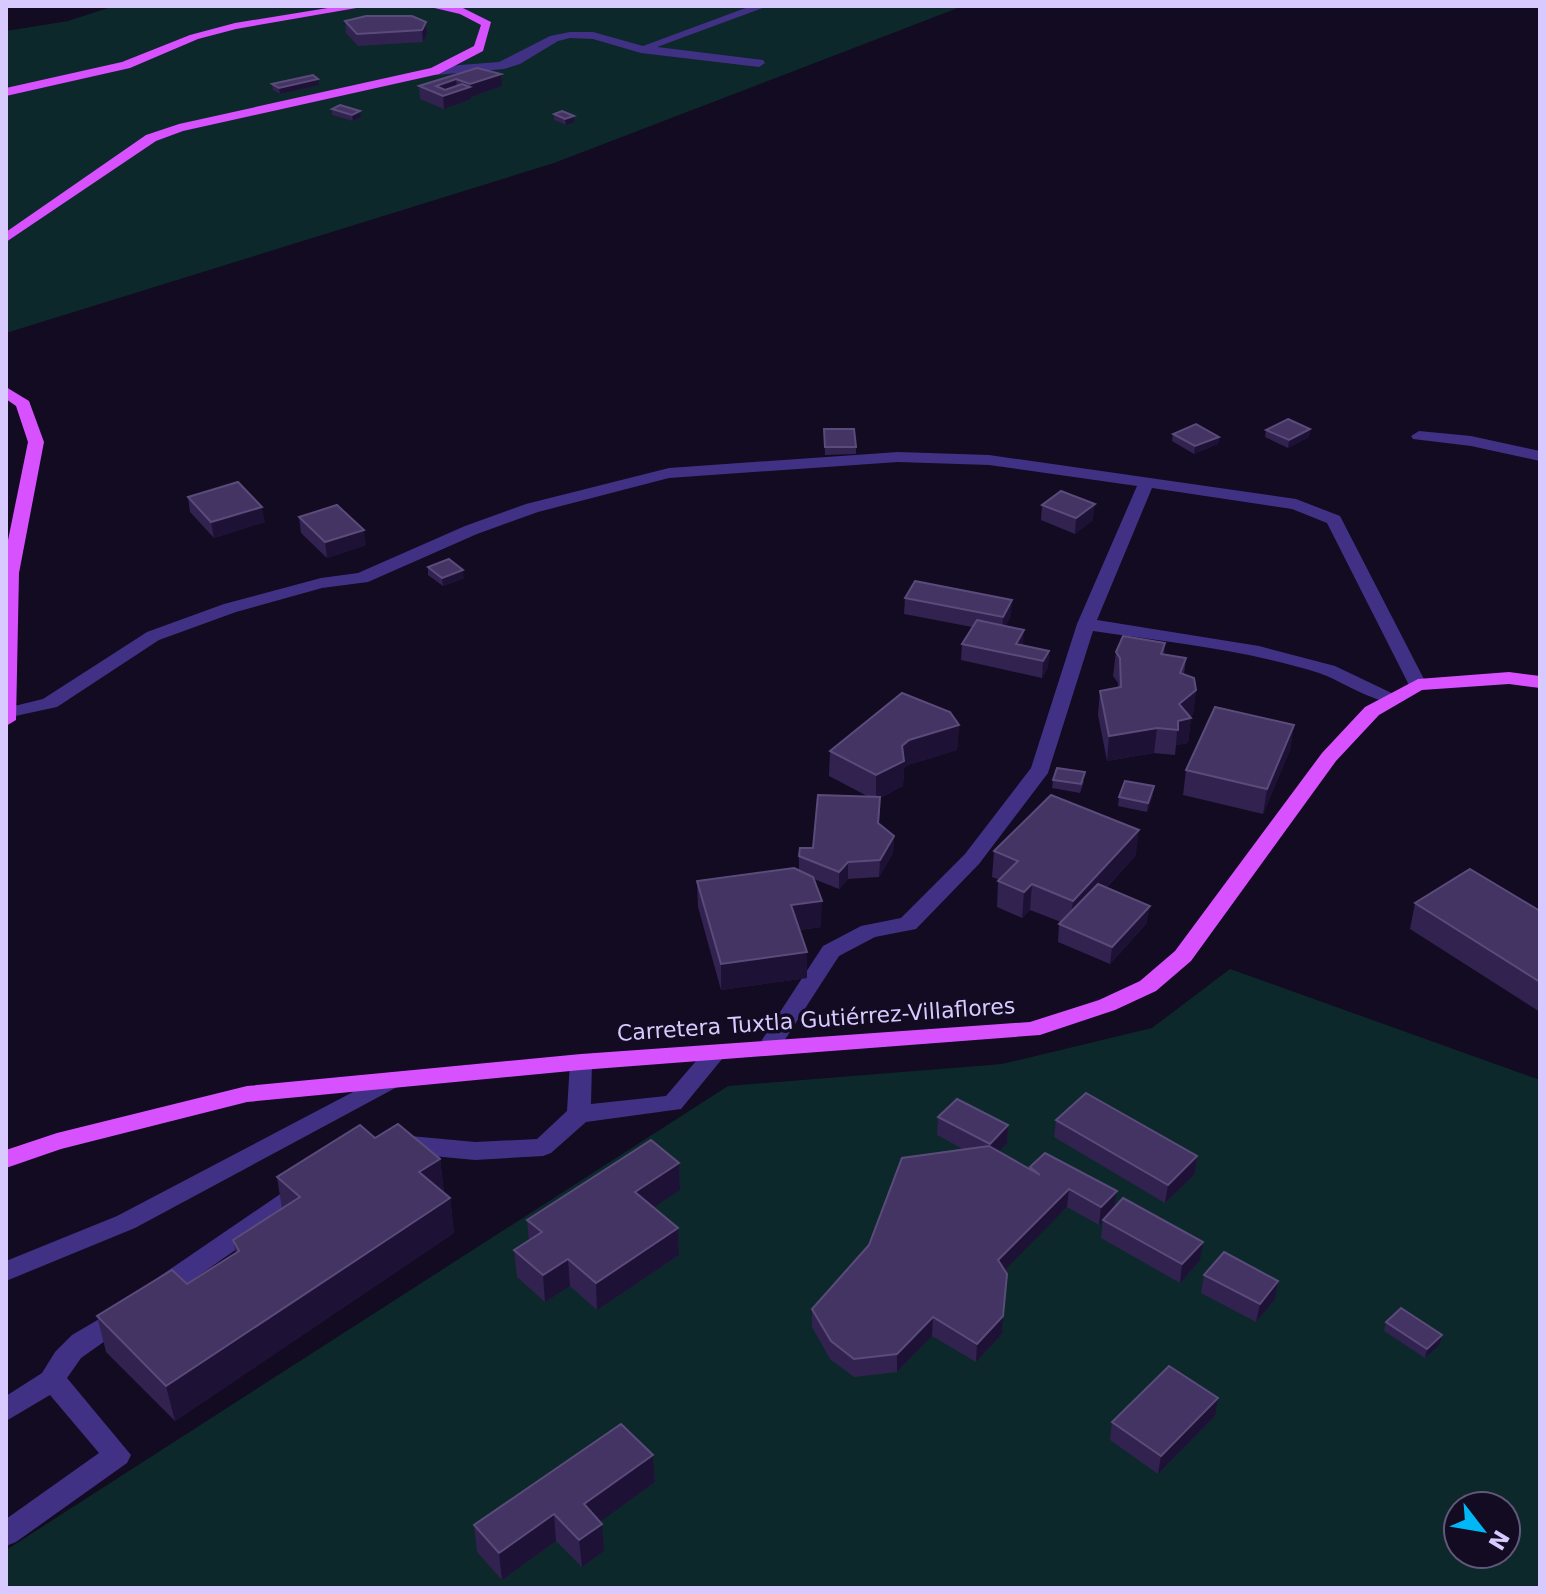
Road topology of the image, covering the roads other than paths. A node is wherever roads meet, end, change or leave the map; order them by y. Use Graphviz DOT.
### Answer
graph roads {
  1 [pos="362,6"];
  2 [pos="432,6"];
  3 [pos="762,6"];
  4 [pos="641,49"];
  5 [pos="759,63"];
  6 [pos="435,71"];
  7 [pos="6,92"];
  8 [pos="6,238"];
  9 [pos="6,392"];
  10 [pos="1419,436"];
  11 [pos="1540,456"];
  12 [pos="1146,484"];
  13 [pos="1086,624"];
  14 [pos="1540,682"];
  15 [pos="1418,685"];
  16 [pos="1393,698"];
  17 [pos="7,717"];
  18 [pos="767,1049"];
  19 [pos="716,1053"];
  20 [pos="581,1062"];
  21 [pos="391,1080"];
  22 [pos="579,1114"];
  23 [pos="377,1147"];
  24 [pos="6,1159"];
  25 [pos="322,1178"];
  26 [pos="6,1271"];
  27 [pos="53,1380"];
  28 [pos="6,1410"];
  29 [pos="6,1534"];
  1 -- 7 [label="main road"];
  2 -- 6 [label="main road"];
  3 -- 4 [label="street"];
  4 -- 5 [label="street"];
  4 -- 6 [label="street"];
  6 -- 8 [label="main road"];
  9 -- 17 [label="main road"];
  10 -- 11 [label="street"];
  12 -- 13 [label="street"];
  12 -- 15 [label="street"];
  12 -- 17 [label="street"];
  13 -- 16 [label="street"];
  13 -- 18 [label="street"];
  14 -- 15 [label="main road, Carretera Tuxtla Gutiérrez-Villaflores"];
  15 -- 16 [label="main road, Carretera Tuxtla Gutiérrez-Villaflores"];
  16 -- 18 [label="main road, Carretera Tuxtla Gutiérrez-Villaflores"];
  18 -- 19 [label="main road, Carretera Tuxtla Gutiérrez-Villaflores"];
  19 -- 20 [label="main road, Carretera Tuxtla Gutiérrez-Villaflores"];
  19 -- 22 [label="street"];
  20 -- 21 [label="main road, Carretera Tuxtla Gutiérrez-Villaflores"];
  20 -- 22 [label="street"];
  21 -- 24 [label="main road, Carretera Tuxtla Gutiérrez-Villaflores"];
  21 -- 26 [label="street"];
  22 -- 23 [label="street"];
  25 -- 27 [label="street"];
  27 -- 28 [label="street"];
  27 -- 29 [label="street"];
}
